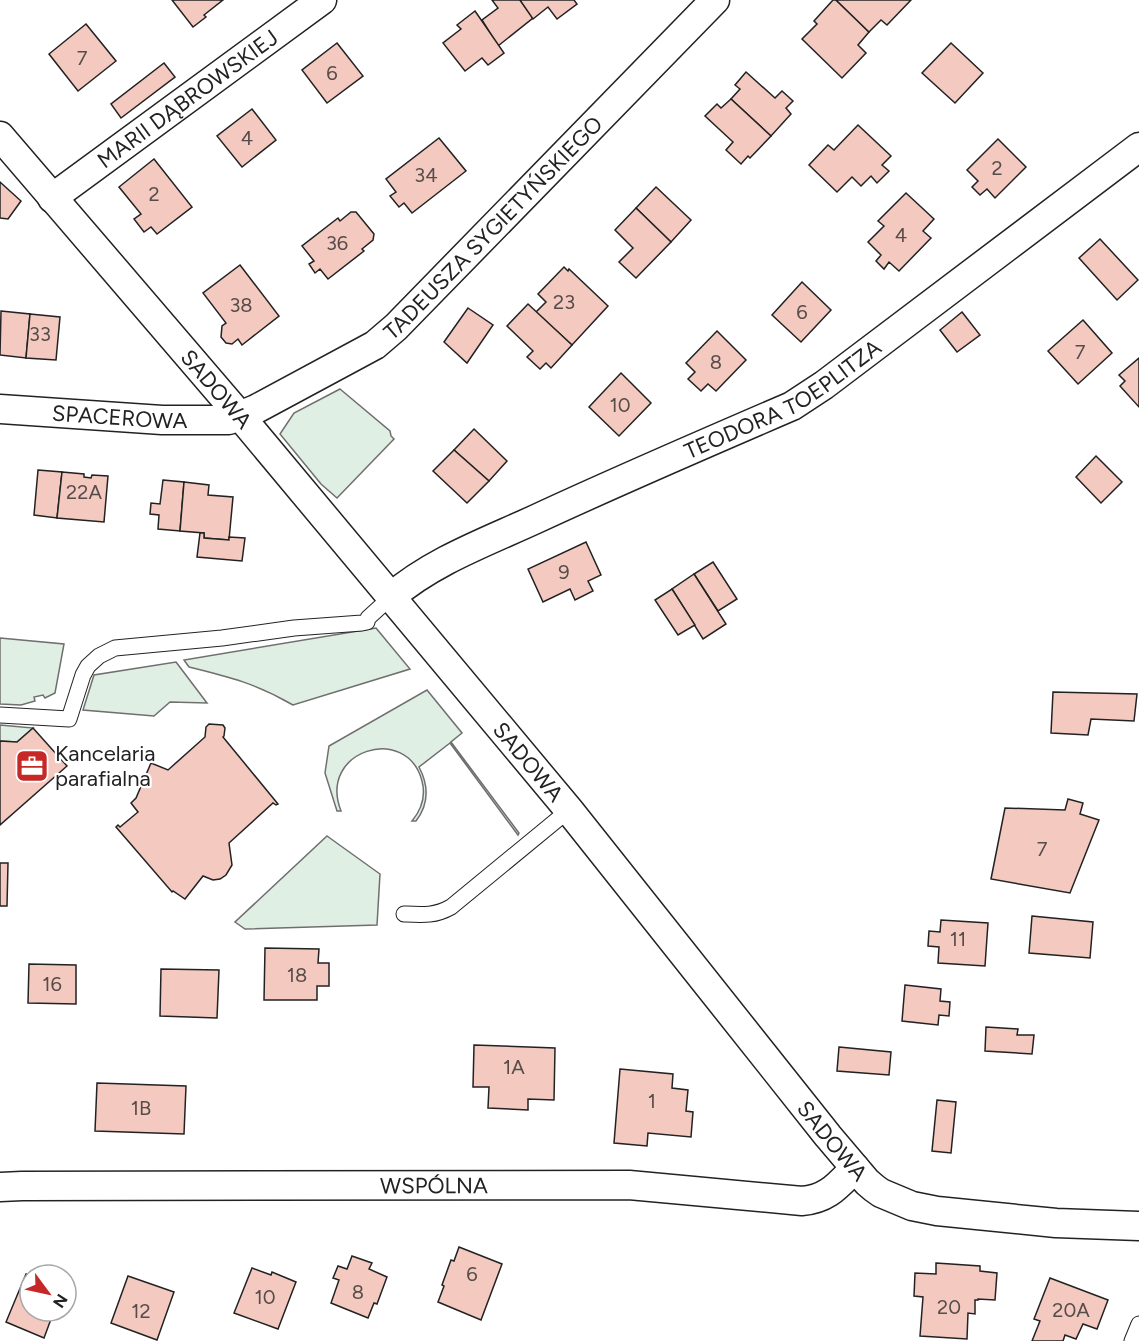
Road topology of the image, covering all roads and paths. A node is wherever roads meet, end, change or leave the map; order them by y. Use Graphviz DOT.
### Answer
graph roads {
  1 [pos="322,0"];
  2 [pos="715,0"];
  3 [pos="0,136"];
  4 [pos="1139,147"];
  5 [pos="52,198"];
  6 [pos="0,409"];
  7 [pos="240,416"];
  8 [pos="391,597"];
  9 [pos="0,715"];
  10 [pos="569,810"];
  11 [pos="404,914"];
  12 [pos="855,1168"];
  13 [pos="0,1187"];
  14 [pos="1139,1226"];
  15 [pos="1139,1324"];
  16 [pos="1132,1341"];
  1 -- 5 [label="street, MARII DĄBROWSKIEJ"];
  2 -- 7 [label="street, TADEUSZA SYGIETYŃSKIEGO"];
  3 -- 5 [label="street, SADOWA"];
  4 -- 8 [label="street, TEODORA TOEPLITZA"];
  5 -- 7 [label="street, SADOWA"];
  6 -- 7 [label="street, SPACEROWA"];
  7 -- 8 [label="street, SADOWA"];
  8 -- 9 [label="lane"];
  8 -- 10 [label="street, SADOWA"];
  10 -- 11 [label="lane"];
  10 -- 12 [label="street, SADOWA"];
  12 -- 13 [label="street, WSPÓLNA"];
  12 -- 14 [label="street, SADOWA"];
  15 -- 16 [label="lane"];
}
